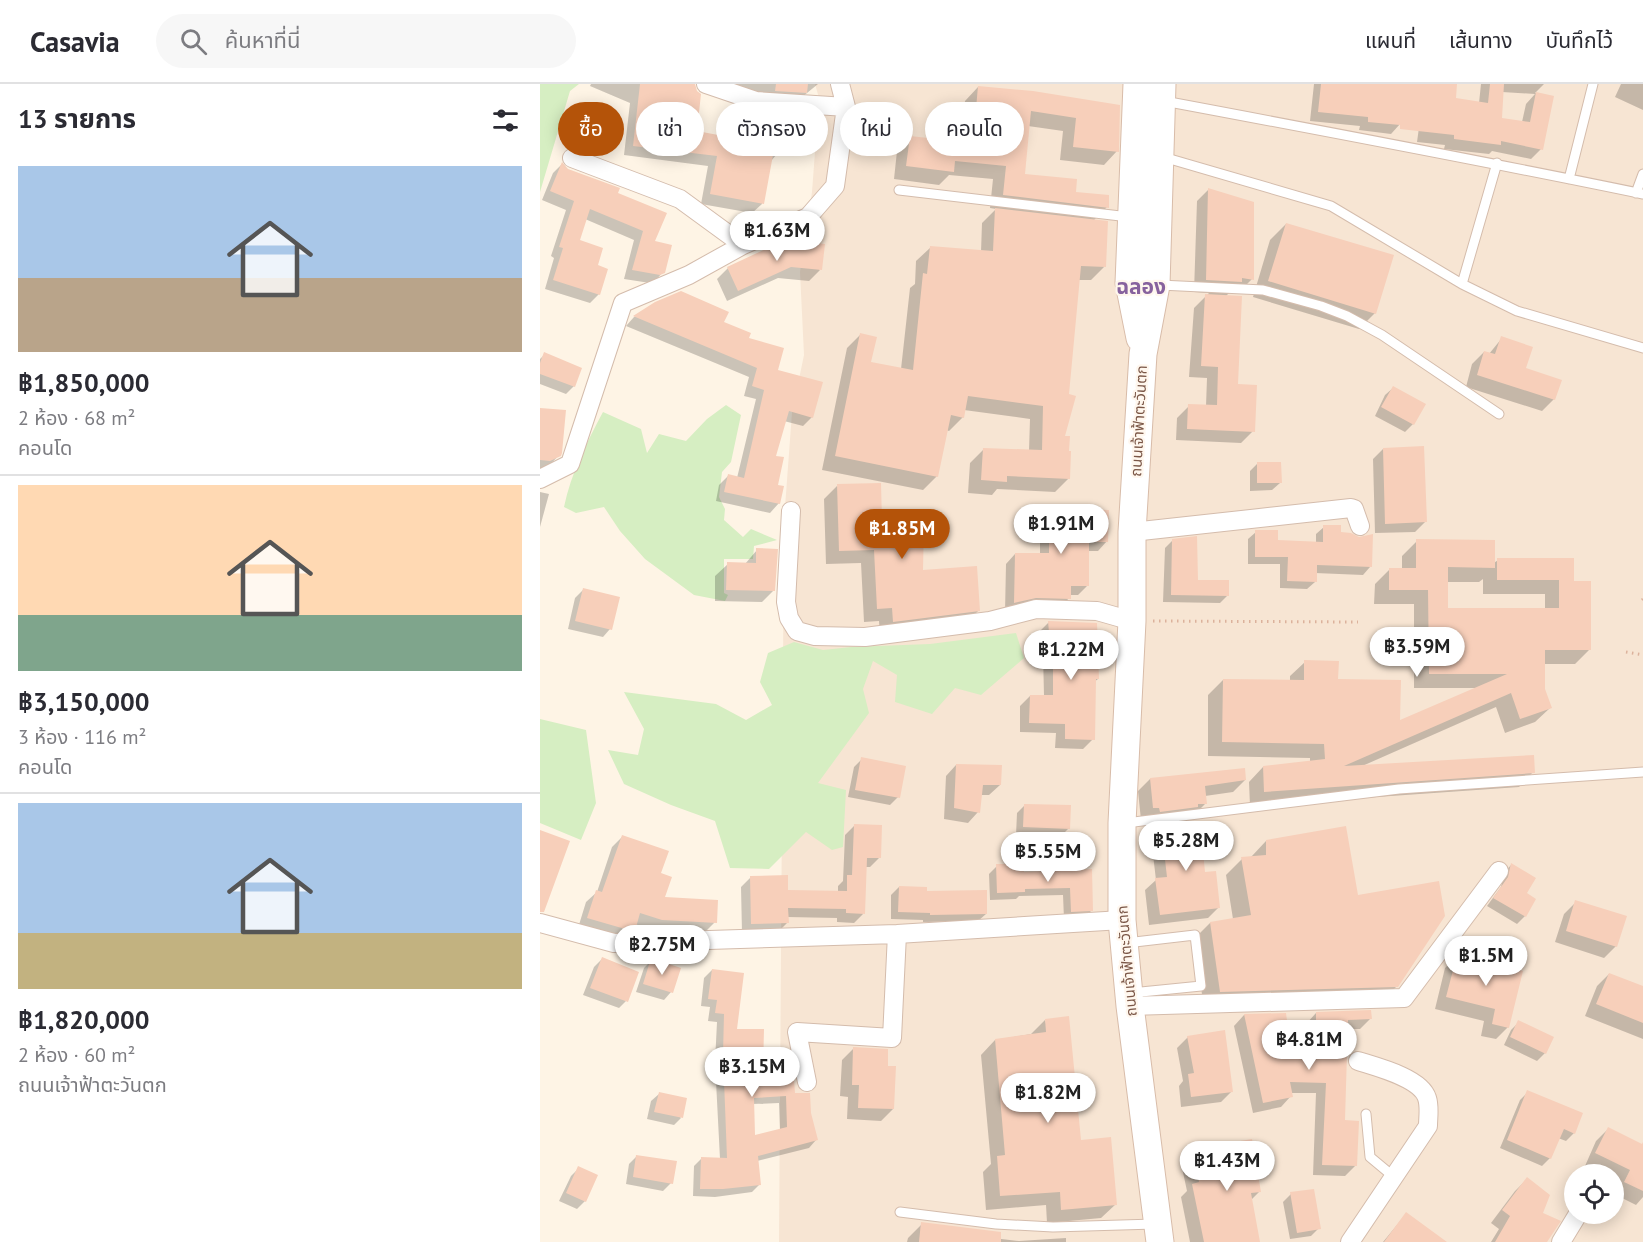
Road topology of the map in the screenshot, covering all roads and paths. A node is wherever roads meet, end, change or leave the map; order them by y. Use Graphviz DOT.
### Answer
graph roads {
  1 [pos="706,84"];
  2 [pos="840,84"];
  3 [pos="1593,84"];
  4 [pos="1149,91"];
  5 [pos="845,102"];
  6 [pos="840,107"];
  7 [pos="840,150"];
  8 [pos="1133,152"];
  9 [pos="1161,157"];
  10 [pos="572,158"];
  11 [pos="1497,163"];
  12 [pos="1643,174"];
  13 [pos="1569,179"];
  14 [pos="899,190"];
  15 [pos="1640,193"];
  16 [pos="1131,218"];
  17 [pos="743,245"];
  18 [pos="1462,284"];
  19 [pos="1156,285"];
  20 [pos="1643,348"];
  21 [pos="1143,354"];
  22 [pos="1499,414"];
  23 [pos="540,479"];
  24 [pos="791,511"];
  25 [pos="1360,526"];
  26 [pos="1132,532"];
  27 [pos="1132,621"];
  28 [pos="1358,622"];
  29 [pos="1626,652"];
  30 [pos="1643,655"];
  31 [pos="1643,772"];
  32 [pos="1122,823"];
  33 [pos="1499,871"];
  34 [pos="540,923"];
  35 [pos="1123,931"];
  36 [pos="897,934"];
  37 [pos="1129,999"];
  38 [pos="1358,1061"];
  39 [pos="807,1082"];
  40 [pos="1366,1114"];
  41 [pos="1394,1177"];
  42 [pos="900,1212"];
  43 [pos="1572,1224"];
  44 [pos="1158,1233"];
  45 [pos="1350,1242"];
  46 [pos="1562,1242"];
  1 -- 6 [label="street"];
  2 -- 5 [label="street"];
  3 -- 13 [label="lane"];
  4 -- 8 [label="main road, ถนนเจ้าฟ้าตะวันตก"];
  4 -- 9 [label="main road, ถนนเจ้าฟ้าตะวันตก"];
  4 -- 11 [label="lane"];
  7 -- 17 [label="street"];
  8 -- 9 [label="main road"];
  8 -- 16 [label="main road, ถนนเจ้าฟ้าตะวันตก"];
  9 -- 18 [label="lane"];
  9 -- 19 [label="main road, ถนนเจ้าฟ้าตะวันตก"];
  10 -- 17 [label="street"];
  11 -- 13 [label="lane"];
  11 -- 18 [label="lane"];
  12 -- 15 [label="lane"];
  13 -- 15 [label="lane"];
  14 -- 16 [label="lane"];
  16 -- 21 [label="main road, ถนนเจ้าฟ้าตะวันตก"];
  17 -- 23 [label="street"];
  18 -- 20 [label="lane"];
  19 -- 21 [label="main road, ถนนเจ้าฟ้าตะวันตก"];
  19 -- 22 [label="lane"];
  21 -- 26 [label="main road, ถนนเจ้าฟ้าตะวันตก"];
  24 -- 27 [label="street"];
  25 -- 26 [label="street"];
  26 -- 27 [label="main road, ถนนเจ้าฟ้าตะวันตก"];
  27 -- 28 [label="path"];
  27 -- 32 [label="main road, ถนนเจ้าฟ้าตะวันตก"];
  29 -- 30 [label="path"];
  31 -- 32 [label="lane"];
  32 -- 35 [label="main road, ถนนเจ้าฟ้าตะวันตก"];
  33 -- 37 [label="street"];
  34 -- 36 [label="street"];
  35 -- 36 [label="street"];
  35 -- 37 [label="main road, ถนนเจ้าฟ้าตะวันตก"];
  35 -- 37 [label="lane"];
  36 -- 39 [label="street"];
  37 -- 44 [label="main road, ถนนเจ้าฟ้าตะวันตก"];
  38 -- 41 [label="street"];
  40 -- 41 [label="lane"];
  41 -- 45 [label="street"];
  42 -- 44 [label="lane"];
  43 -- 46 [label="street"];
}
